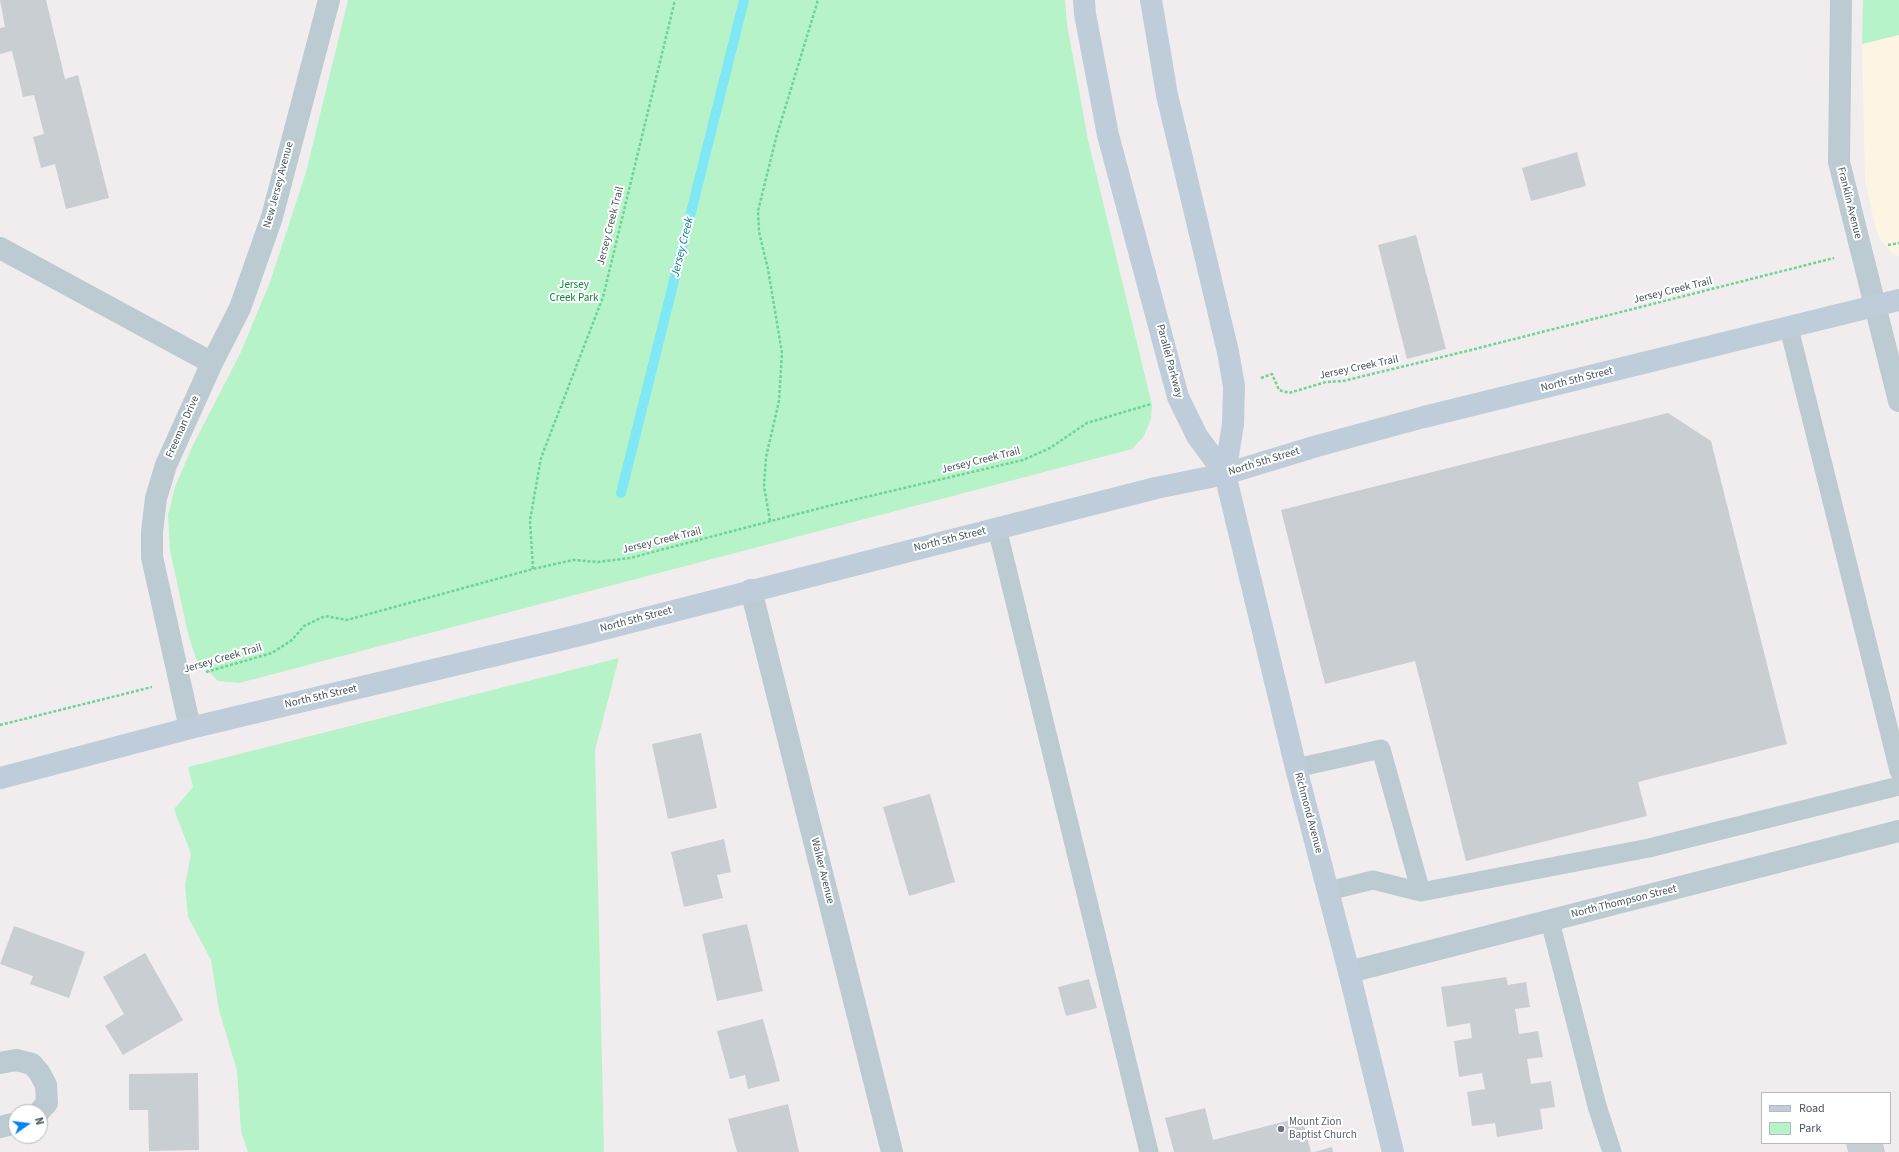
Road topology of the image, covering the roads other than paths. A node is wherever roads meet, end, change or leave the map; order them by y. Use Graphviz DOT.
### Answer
graph roads {
  1 [pos="329,0"];
  2 [pos="1084,0"];
  3 [pos="1151,0"];
  4 [pos="1841,0"];
  5 [pos="0,248"];
  6 [pos="1899,300"];
  7 [pos="1875,307"];
  8 [pos="1789,328"];
  9 [pos="212,363"];
  10 [pos="1899,401"];
  11 [pos="1225,474"];
  12 [pos="997,528"];
  13 [pos="752,590"];
  14 [pos="190,728"];
  15 [pos="1296,768"];
  16 [pos="1899,771"];
  17 [pos="0,778"];
  18 [pos="1899,786"];
  19 [pos="1899,832"];
  20 [pos="1328,891"];
  21 [pos="1421,892"];
  22 [pos="1550,921"];
  23 [pos="1349,972"];
  24 [pos="0,1064"];
  25 [pos="46,1104"];
  26 [pos="892,1152"];
  27 [pos="1148,1152"];
  28 [pos="1393,1152"];
  29 [pos="1612,1152"];
  1 -- 9 [label="street, New Jersey Avenue"];
  2 -- 11 [label="street, Parallel Parkway"];
  3 -- 11 [label="street"];
  4 -- 7 [label="street, Franklin Avenue"];
  5 -- 9 [label="street"];
  6 -- 7 [label="street, North 5th Street"];
  7 -- 8 [label="street, North 5th Street"];
  7 -- 10 [label="street, Franklin Avenue"];
  8 -- 11 [label="street, North 5th Street"];
  8 -- 16 [label="lane"];
  9 -- 14 [label="street, Freeman Drive"];
  11 -- 12 [label="street, North 5th Street"];
  11 -- 15 [label="street, Richmond Avenue"];
  12 -- 13 [label="street, North 5th Street"];
  12 -- 27 [label="lane"];
  13 -- 14 [label="street, North 5th Street"];
  13 -- 26 [label="street, Walker Avenue"];
  14 -- 17 [label="street, North 5th Street"];
  15 -- 20 [label="street, Richmond Avenue"];
  15 -- 21 [label="lane"];
  18 -- 21 [label="lane"];
  19 -- 22 [label="street, North Thompson Street"];
  20 -- 21 [label="lane"];
  20 -- 23 [label="street, Richmond Avenue"];
  22 -- 23 [label="street, North Thompson Street"];
  22 -- 29 [label="lane"];
  23 -- 28 [label="street, Richmond Avenue"];
  24 -- 25 [label="street"];
}
